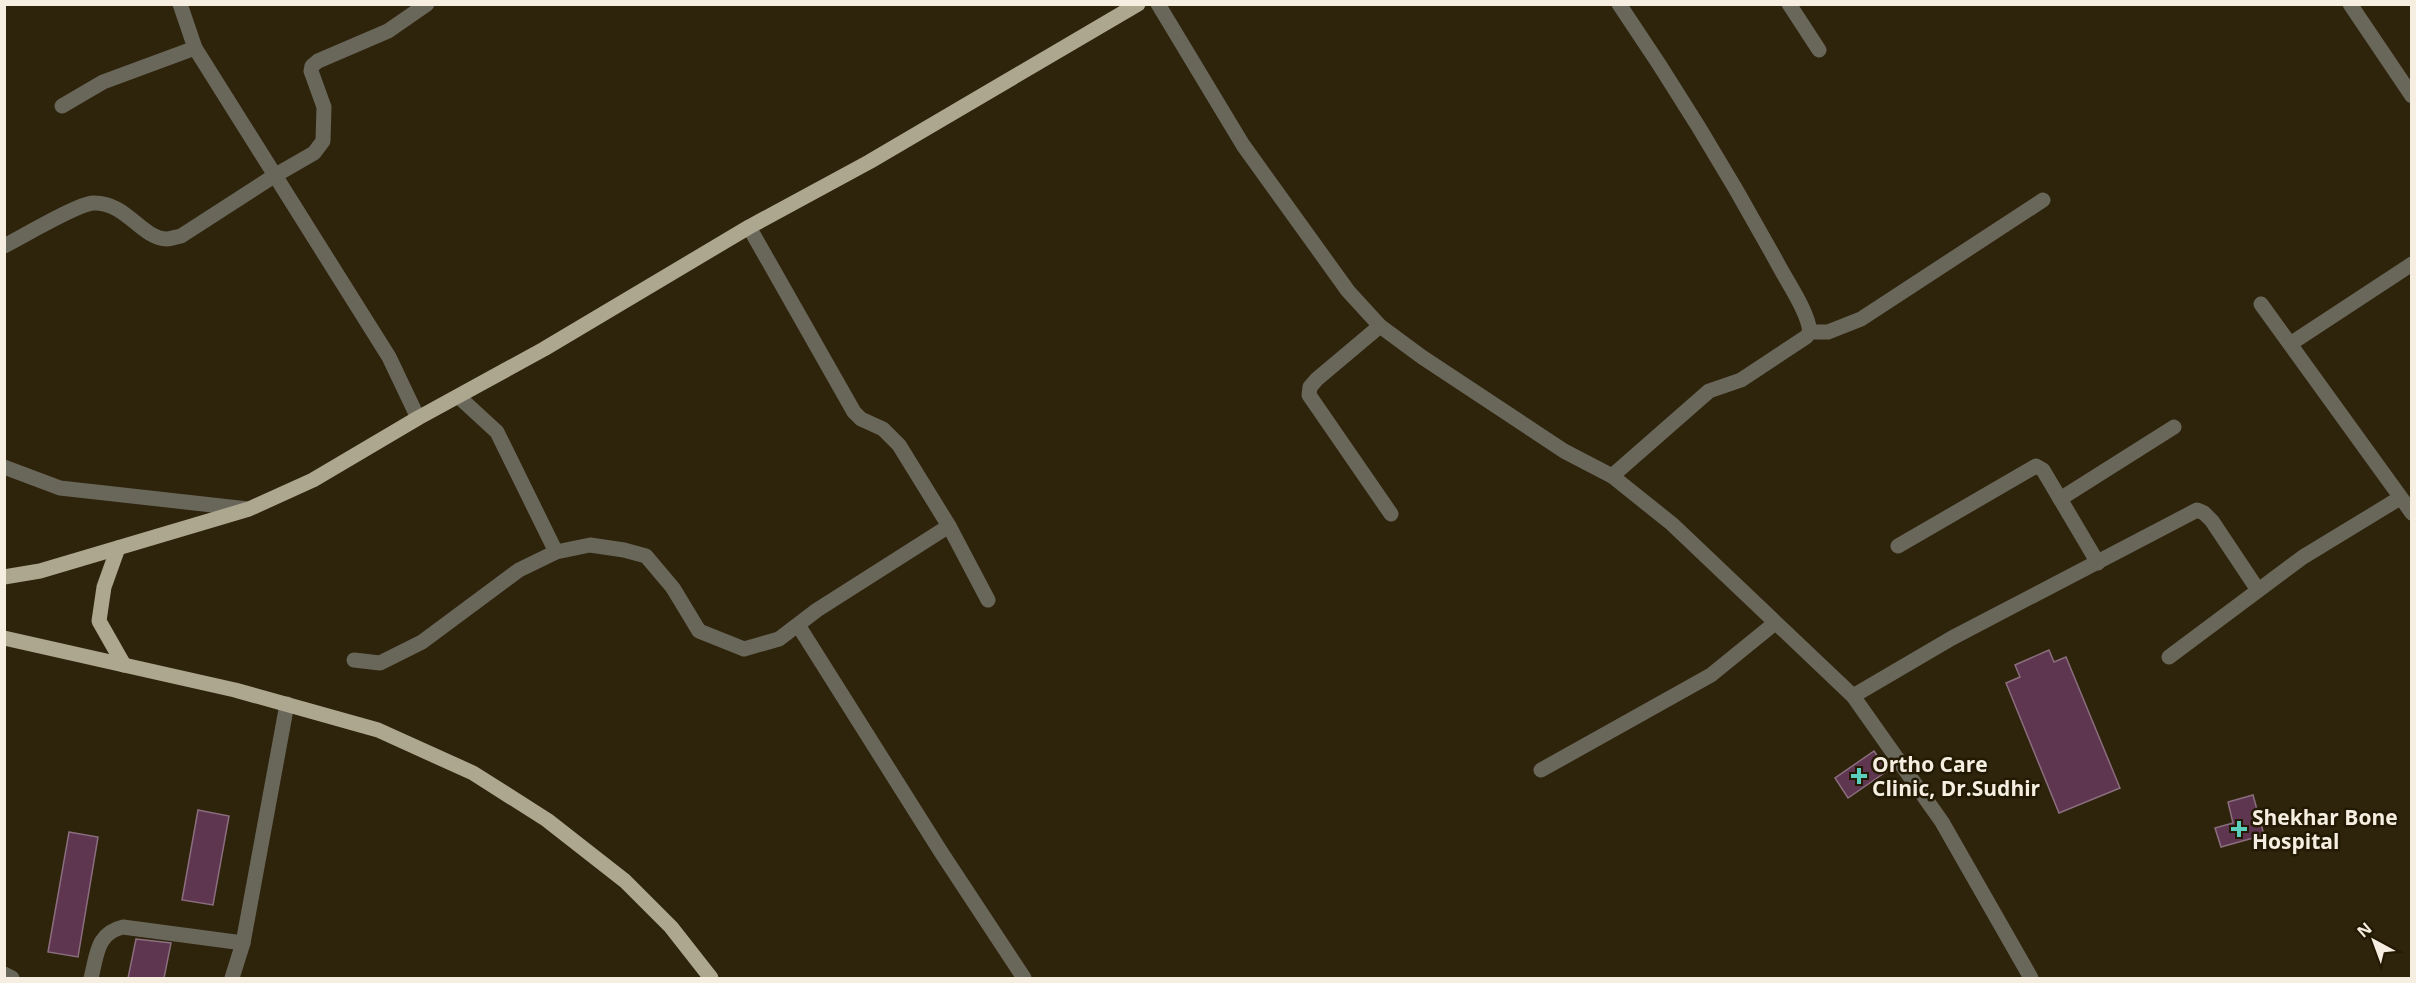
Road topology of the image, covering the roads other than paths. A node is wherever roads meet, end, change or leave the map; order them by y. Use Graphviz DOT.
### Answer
graph roads {
  1 [pos="180,4"];
  2 [pos="427,4"];
  3 [pos="1138,4"];
  4 [pos="1158,4"];
  5 [pos="1619,4"];
  6 [pos="1789,4"];
  7 [pos="2350,4"];
  8 [pos="195,48"];
  9 [pos="1819,50"];
  10 [pos="2412,96"];
  11 [pos="62,106"];
  12 [pos="274,176"];
  13 [pos="2043,200"];
  14 [pos="749,227"];
  15 [pos="4,246"];
  16 [pos="2412,264"];
  17 [pos="2261,304"];
  18 [pos="1380,326"];
  19 [pos="1810,332"];
  20 [pos="2290,344"];
  21 [pos="459,397"];
  22 [pos="418,418"];
  23 [pos="2174,427"];
  24 [pos="4,467"];
  25 [pos="1612,476"];
  26 [pos="2400,498"];
  27 [pos="2061,499"];
  28 [pos="249,509"];
  29 [pos="2412,513"];
  30 [pos="1391,514"];
  31 [pos="949,526"];
  32 [pos="1898,546"];
  33 [pos="118,548"];
  34 [pos="556,552"];
  35 [pos="2098,563"];
  36 [pos="4,577"];
  37 [pos="2258,590"];
  38 [pos="988,600"];
  39 [pos="1775,623"];
  40 [pos="798,625"];
  41 [pos="4,638"];
  42 [pos="2169,657"];
  43 [pos="354,660"];
  44 [pos="124,665"];
  45 [pos="1853,696"];
  46 [pos="287,704"];
  47 [pos="1541,770"];
  48 [pos="1983,894"];
  49 [pos="243,943"];
  50 [pos="4,974"];
  51 [pos="12,978"];
  52 [pos="91,978"];
  53 [pos="232,978"];
  54 [pos="711,978"];
  55 [pos="1023,978"];
  56 [pos="2031,978"];
  57 [pos="2042,978"];
  1 -- 8 [label="street"];
  2 -- 12 [label="street"];
  3 -- 14 [label="main road"];
  4 -- 18 [label="street"];
  5 -- 19 [label="street"];
  6 -- 9 [label="street"];
  7 -- 10 [label="street"];
  8 -- 11 [label="street"];
  8 -- 12 [label="street"];
  12 -- 15 [label="street"];
  12 -- 22 [label="street"];
  13 -- 19 [label="street"];
  14 -- 21 [label="main road"];
  14 -- 31 [label="street"];
  16 -- 20 [label="street"];
  17 -- 20 [label="street"];
  18 -- 25 [label="street"];
  18 -- 30 [label="street"];
  19 -- 25 [label="street"];
  20 -- 26 [label="street"];
  21 -- 22 [label="main road"];
  21 -- 34 [label="street"];
  22 -- 28 [label="main road"];
  23 -- 27 [label="street"];
  24 -- 28 [label="street"];
  25 -- 39 [label="street"];
  26 -- 29 [label="street"];
  26 -- 37 [label="street"];
  27 -- 32 [label="street"];
  27 -- 35 [label="street"];
  28 -- 33 [label="main road"];
  31 -- 38 [label="street"];
  31 -- 40 [label="street"];
  33 -- 36 [label="main road"];
  33 -- 44 [label="main road"];
  34 -- 40 [label="street"];
  34 -- 43 [label="street"];
  35 -- 37 [label="street"];
  35 -- 45 [label="street"];
  37 -- 42 [label="street"];
  39 -- 45 [label="street"];
  39 -- 47 [label="street"];
  40 -- 55 [label="street"];
  41 -- 44 [label="main road"];
  44 -- 46 [label="main road"];
  45 -- 48 [label="street"];
  46 -- 49 [label="street"];
  46 -- 54 [label="main road"];
  48 -- 56 [label="street"];
  48 -- 57 [label="street"];
  49 -- 52 [label="street"];
  49 -- 53 [label="street"];
  50 -- 51 [label="street"];
}
